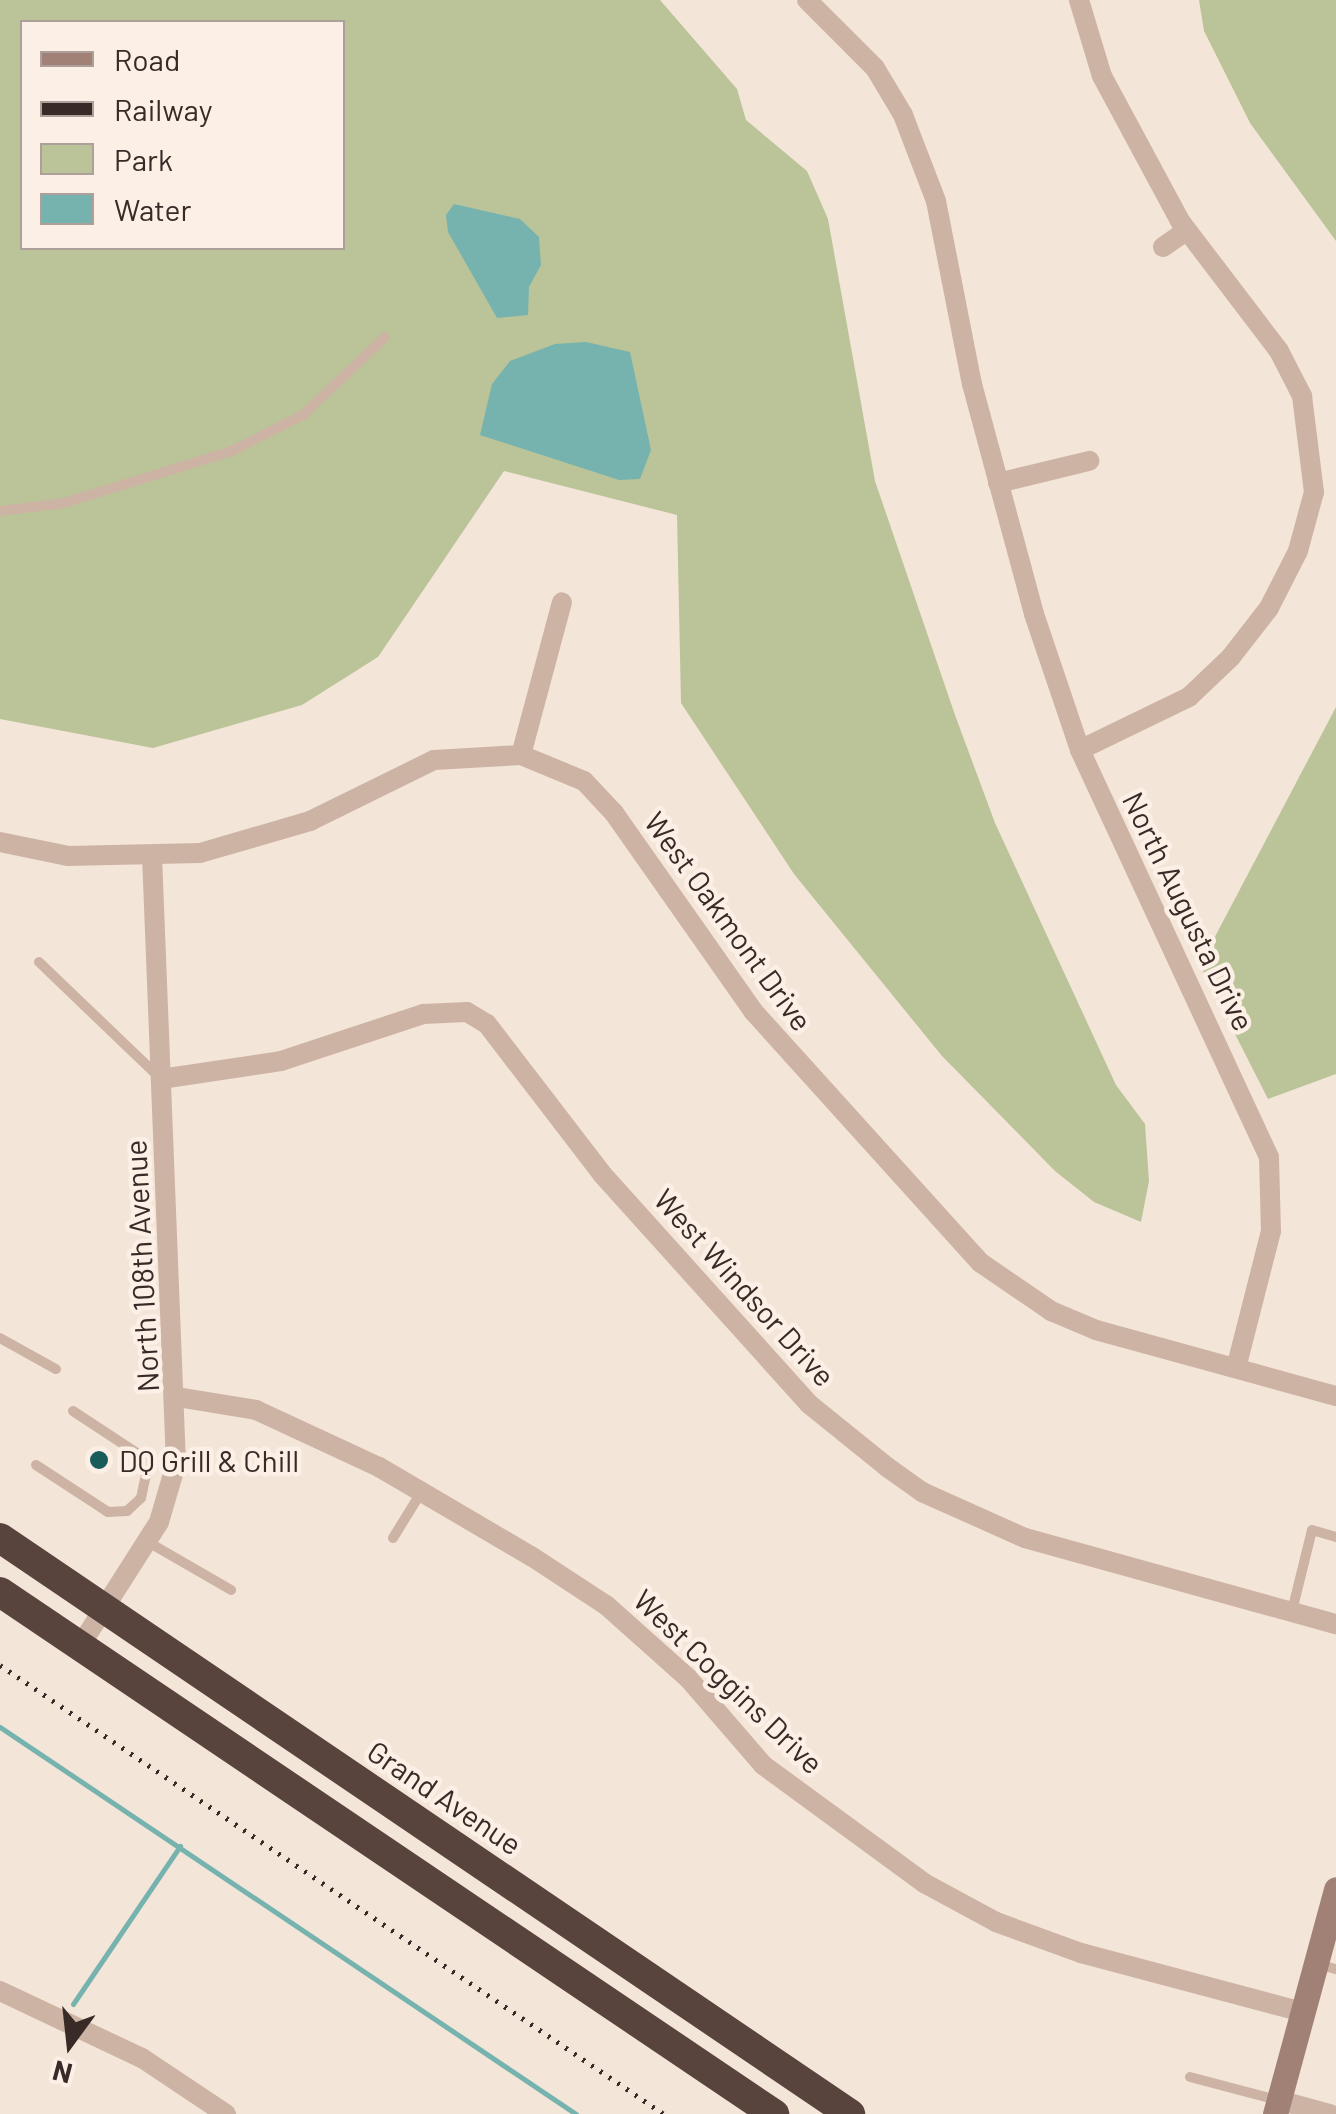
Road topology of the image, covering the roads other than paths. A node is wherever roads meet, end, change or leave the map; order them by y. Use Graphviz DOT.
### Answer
graph roads {
  1 [pos="807,0"];
  2 [pos="1080,0"];
  3 [pos="1186,231"];
  4 [pos="1164,246"];
  5 [pos="386,336"];
  6 [pos="1089,461"];
  7 [pos="998,483"];
  8 [pos="0,510"];
  9 [pos="562,602"];
  10 [pos="1080,750"];
  11 [pos="521,755"];
  12 [pos="0,842"];
  13 [pos="152,856"];
  14 [pos="39,962"];
  15 [pos="161,1079"];
  16 [pos="0,1338"];
  17 [pos="1236,1368"];
  18 [pos="56,1369"];
  19 [pos="1336,1396"];
  20 [pos="177,1397"];
  21 [pos="73,1411"];
  22 [pos="36,1465"];
  23 [pos="423,1490"];
  24 [pos="1336,1537"];
  25 [pos="0,1538"];
  26 [pos="393,1538"];
  27 [pos="148,1542"];
  28 [pos="231,1590"];
  29 [pos="0,1592"];
  30 [pos="106,1609"];
  31 [pos="1292,1612"];
  32 [pos="1336,1624"];
  33 [pos="80,1646"];
  34 [pos="1336,1889"];
  35 [pos="1326,1966"];
  36 [pos="0,1991"];
  37 [pos="1303,2012"];
  38 [pos="1190,2077"];
  39 [pos="1276,2107"];
  40 [pos="1334,2112"];
  41 [pos="226,2114"];
  42 [pos="774,2114"];
  43 [pos="850,2114"];
  1 -- 7 [label="street, North Augusta Drive"];
  2 -- 3 [label="street"];
  3 -- 4 [label="street"];
  3 -- 10 [label="street"];
  5 -- 8 [label="lane"];
  6 -- 7 [label="street"];
  7 -- 10 [label="street, North Augusta Drive"];
  9 -- 11 [label="street"];
  10 -- 17 [label="street, North Augusta Drive"];
  11 -- 13 [label="street, West Oakmont Drive"];
  11 -- 17 [label="street, West Oakmont Drive"];
  12 -- 13 [label="street, West Oakmont Drive"];
  13 -- 15 [label="street, North 108th Avenue"];
  14 -- 15 [label="lane"];
  15 -- 20 [label="street, North 108th Avenue"];
  15 -- 31 [label="street, West Windsor Drive"];
  16 -- 18 [label="lane"];
  17 -- 19 [label="street, West Oakmont Drive"];
  20 -- 23 [label="street, West Coggins Drive"];
  20 -- 27 [label="street, North 108th Avenue"];
  21 -- 22 [label="lane"];
  23 -- 26 [label="lane"];
  23 -- 37 [label="street, West Coggins Drive"];
  24 -- 31 [label="lane"];
  25 -- 30 [label="highway, Grand Avenue"];
  27 -- 28 [label="lane"];
  27 -- 30 [label="street, North 108th Avenue"];
  29 -- 33 [label="highway"];
  30 -- 33 [label="street, North 108th Avenue"];
  30 -- 43 [label="highway, Grand Avenue"];
  31 -- 32 [label="street, West Windsor Drive"];
  33 -- 42 [label="highway"];
  34 -- 35 [label="street"];
  35 -- 37 [label="street"];
  36 -- 41 [label="street"];
  37 -- 39 [label="street"];
  38 -- 39 [label="lane"];
  39 -- 40 [label="street"];
}
